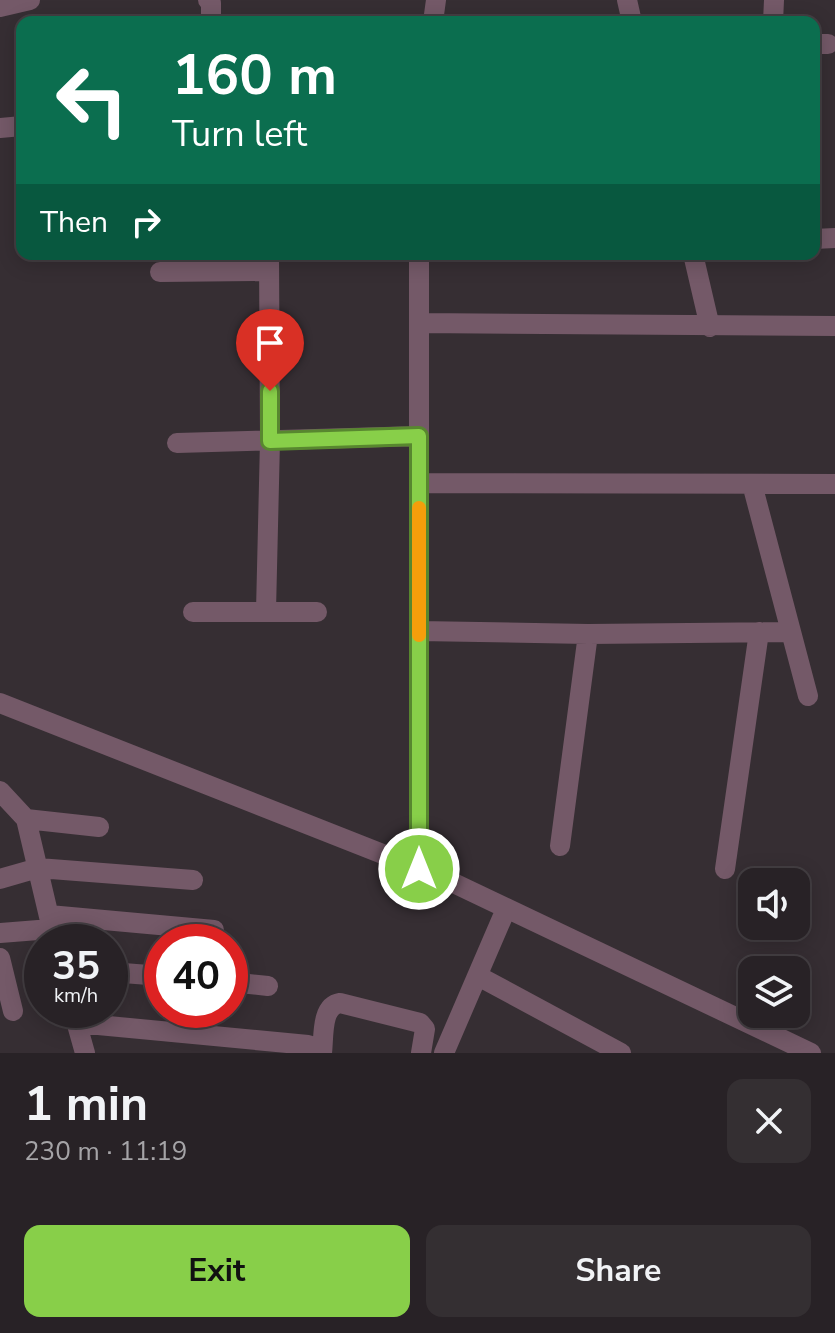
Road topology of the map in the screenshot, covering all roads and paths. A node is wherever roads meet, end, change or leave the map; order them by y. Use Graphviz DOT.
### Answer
graph roads {
  1 [pos="30,0"];
  2 [pos="0,7"];
  3 [pos="419,260"];
  4 [pos="694,260"];
  5 [pos="269,262"];
  6 [pos="160,272"];
  7 [pos="419,323"];
  8 [pos="835,326"];
  9 [pos="710,327"];
  10 [pos="419,436"];
  11 [pos="270,441"];
  12 [pos="177,443"];
  13 [pos="419,483"];
  14 [pos="752,484"];
  15 [pos="835,484"];
  16 [pos="266,611"];
  17 [pos="193,612"];
  18 [pos="317,612"];
  19 [pos="419,631"];
  20 [pos="759,632"];
  21 [pos="790,632"];
  22 [pos="588,634"];
  23 [pos="808,696"];
  24 [pos="0,703"];
  25 [pos="0,791"];
  26 [pos="26,819"];
  27 [pos="99,827"];
  28 [pos="560,846"];
  29 [pos="38,868"];
  30 [pos="419,869"];
  31 [pos="725,869"];
  32 [pos="0,879"];
  33 [pos="193,880"];
  34 [pos="506,909"];
  35 [pos="51,924"];
  36 [pos="24,931"];
  37 [pos="0,933"];
  38 [pos="0,958"];
  39 [pos="478,976"];
  40 [pos="248,984"];
  41 [pos="268,986"];
  42 [pos="13,1011"];
  43 [pos="128,1023"];
  44 [pos="78,1028"];
  45 [pos="315,1049"];
  46 [pos="85,1053"];
  47 [pos="421,1053"];
  48 [pos="444,1053"];
  49 [pos="621,1053"];
  50 [pos="809,1053"];
  1 -- 2 [label="street"];
  3 -- 7 [label="street"];
  4 -- 9 [label="street"];
  5 -- 6 [label="street"];
  5 -- 11 [label="street"];
  7 -- 9 [label="street"];
  7 -- 10 [label="street"];
  8 -- 9 [label="street"];
  10 -- 11 [label="street"];
  10 -- 13 [label="street"];
  11 -- 12 [label="street"];
  11 -- 16 [label="street"];
  13 -- 14 [label="street"];
  13 -- 19 [label="street"];
  14 -- 15 [label="street"];
  14 -- 21 [label="street"];
  16 -- 17 [label="street"];
  16 -- 18 [label="street"];
  19 -- 22 [label="street"];
  19 -- 30 [label="street"];
  20 -- 21 [label="street"];
  20 -- 22 [label="street"];
  20 -- 31 [label="street"];
  21 -- 23 [label="street"];
  22 -- 28 [label="street"];
  24 -- 30 [label="street"];
  25 -- 26 [label="street"];
  26 -- 27 [label="street"];
  26 -- 29 [label="street"];
  29 -- 32 [label="street"];
  29 -- 33 [label="street"];
  29 -- 35 [label="street"];
  30 -- 34 [label="street"];
  34 -- 39 [label="street"];
  34 -- 50 [label="street"];
  36 -- 37 [label="street"];
  38 -- 42 [label="street"];
  39 -- 48 [label="street"];
  39 -- 49 [label="street"];
  40 -- 41 [label="street"];
  43 -- 45 [label="street"];
  44 -- 46 [label="street"];
  45 -- 47 [label="street"];
}
